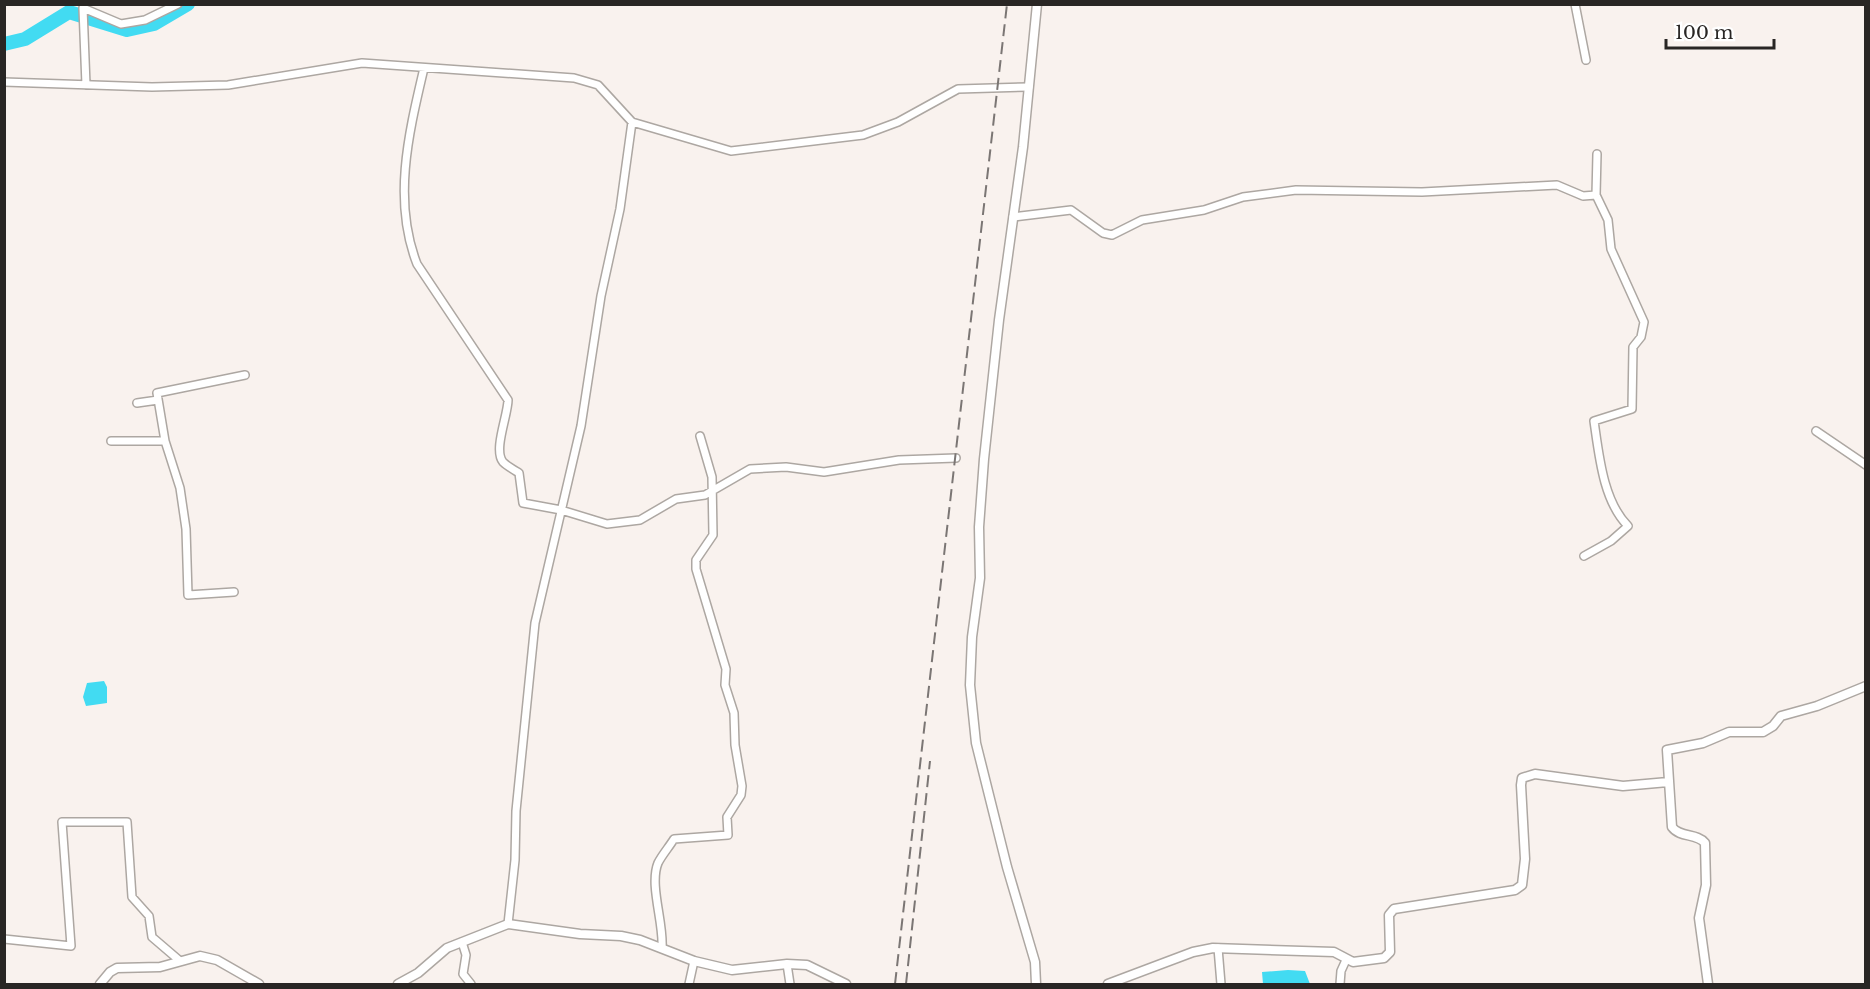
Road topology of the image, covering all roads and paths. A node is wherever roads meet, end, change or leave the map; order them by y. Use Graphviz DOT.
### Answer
graph roads {
  1 [pos="178,4"];
  2 [pos="1037,4"];
  3 [pos="1575,4"];
  4 [pos="1586,60"];
  5 [pos="424,68"];
  6 [pos="4,82"];
  7 [pos="86,85"];
  8 [pos="1029,87"];
  9 [pos="632,122"];
  10 [pos="1597,154"];
  11 [pos="1596,195"];
  12 [pos="1013,217"];
  13 [pos="245,375"];
  14 [pos="158,400"];
  15 [pos="137,403"];
  16 [pos="1815,432"];
  17 [pos="700,436"];
  18 [pos="111,441"];
  19 [pos="165,441"];
  20 [pos="956,458"];
  21 [pos="1866,465"];
  22 [pos="713,490"];
  23 [pos="561,510"];
  24 [pos="1584,556"];
  25 [pos="234,592"];
  26 [pos="1866,686"];
  27 [pos="1668,782"];
  28 [pos="508,924"];
  29 [pos="4,939"];
  30 [pos="462,942"];
  31 [pos="662,948"];
  32 [pos="1218,948"];
  33 [pos="1346,960"];
  34 [pos="180,961"];
  35 [pos="694,961"];
  36 [pos="787,964"];
  37 [pos="100,984"];
  38 [pos="259,984"];
  39 [pos="398,984"];
  40 [pos="471,984"];
  41 [pos="689,984"];
  42 [pos="790,984"];
  43 [pos="846,984"];
  44 [pos="1036,984"];
  45 [pos="1108,984"];
  46 [pos="1221,984"];
  47 [pos="1340,984"];
  48 [pos="1708,984"];
  1 -- 7 [label="street"];
  2 -- 8 [label="street"];
  3 -- 4 [label="street"];
  5 -- 7 [label="street"];
  5 -- 9 [label="street"];
  5 -- 23 [label="street"];
  6 -- 7 [label="street"];
  8 -- 9 [label="street"];
  8 -- 12 [label="street"];
  9 -- 23 [label="street"];
  10 -- 11 [label="street"];
  11 -- 12 [label="street"];
  11 -- 24 [label="street"];
  12 -- 44 [label="street"];
  13 -- 14 [label="street"];
  14 -- 15 [label="street"];
  14 -- 19 [label="street"];
  16 -- 21 [label="street"];
  17 -- 22 [label="street"];
  18 -- 19 [label="street"];
  19 -- 25 [label="street"];
  20 -- 22 [label="street"];
  22 -- 23 [label="street"];
  22 -- 31 [label="street"];
  23 -- 28 [label="street"];
  26 -- 27 [label="street"];
  27 -- 33 [label="street"];
  27 -- 48 [label="street"];
  28 -- 30 [label="street"];
  28 -- 31 [label="street"];
  29 -- 34 [label="street"];
  30 -- 39 [label="street"];
  30 -- 40 [label="street"];
  31 -- 35 [label="street"];
  32 -- 33 [label="street"];
  32 -- 45 [label="street"];
  32 -- 46 [label="street"];
  33 -- 47 [label="street"];
  34 -- 37 [label="street"];
  34 -- 38 [label="street"];
  35 -- 36 [label="street"];
  35 -- 41 [label="street"];
  36 -- 42 [label="street"];
  36 -- 43 [label="street"];
}
